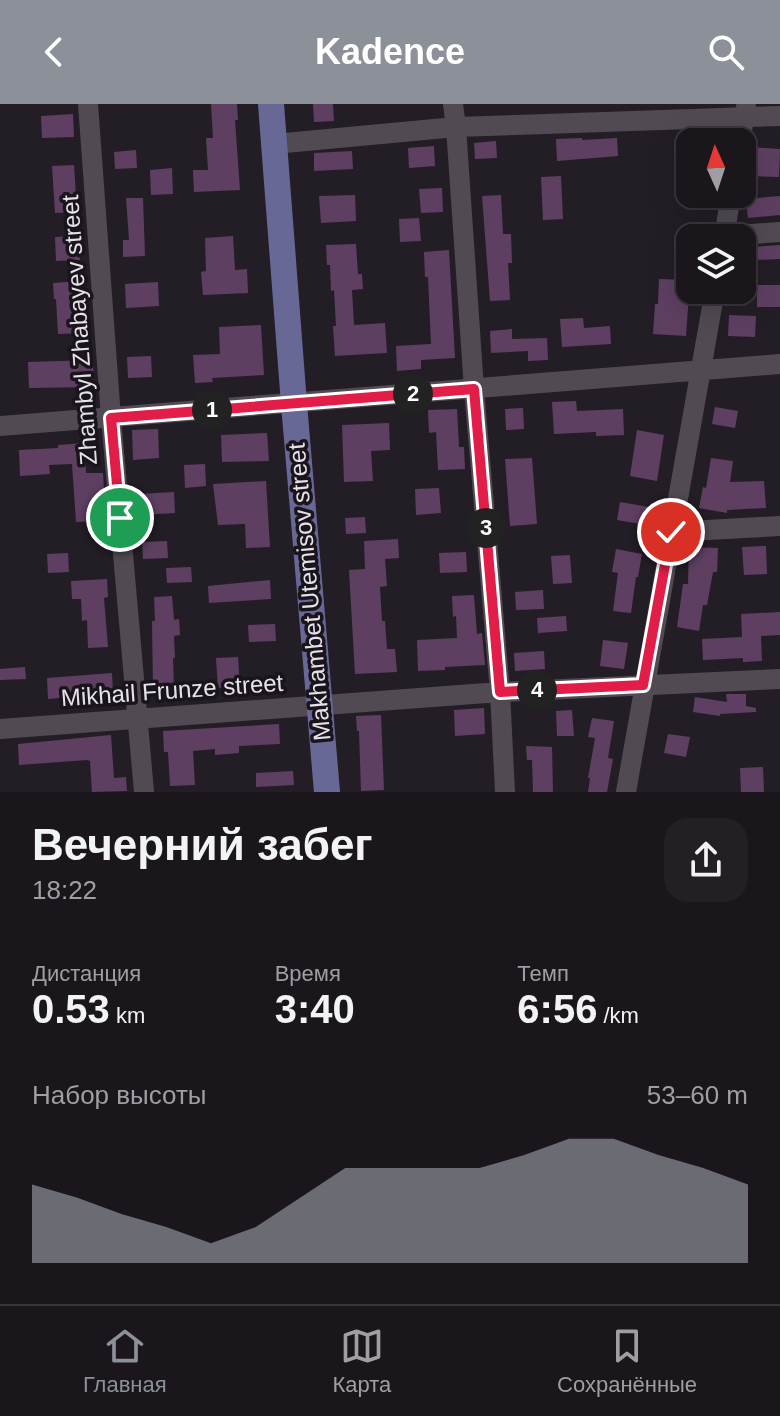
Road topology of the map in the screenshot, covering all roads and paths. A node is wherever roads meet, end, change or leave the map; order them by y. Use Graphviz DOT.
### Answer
graph roads {
  1 [pos="88,104"];
  2 [pos="271,104"];
  3 [pos="453,104"];
  4 [pos="746,110"];
  5 [pos="780,116"];
  6 [pos="456,127"];
  7 [pos="274,144"];
  8 [pos="780,232"];
  9 [pos="756,234"];
  10 [pos="713,304"];
  11 [pos="780,364"];
  12 [pos="701,370"];
  13 [pos="474,389"];
  14 [pos="294,404"];
  15 [pos="111,418"];
  16 [pos="0,426"];
  17 [pos="780,526"];
  18 [pos="671,532"];
  19 [pos="780,679"];
  20 [pos="643,685"];
  21 [pos="500,692"];
  22 [pos="319,705"];
  23 [pos="138,718"];
  24 [pos="0,729"];
  25 [pos="144,792"];
  26 [pos="327,792"];
  27 [pos="505,792"];
  28 [pos="626,792"];
  1 -- 15 [label="street, Zhambyl Zhabayev street"];
  2 -- 7 [label="main road, Makhambet Utemisov street"];
  3 -- 6 [label="street"];
  4 -- 5 [label="street"];
  4 -- 6 [label="street"];
  6 -- 7 [label="street"];
  6 -- 13 [label="street"];
  7 -- 14 [label="main road, Makhambet Utemisov street"];
  8 -- 9 [label="street"];
  10 -- 12 [label="street"];
  11 -- 12 [label="street"];
  12 -- 13 [label="street"];
  12 -- 18 [label="street"];
  13 -- 14 [label="street"];
  13 -- 21 [label="street"];
  14 -- 15 [label="street"];
  14 -- 22 [label="main road, Makhambet Utemisov street"];
  15 -- 16 [label="street"];
  15 -- 23 [label="street, Zhambyl Zhabayev street"];
  17 -- 18 [label="street"];
  18 -- 20 [label="street"];
  19 -- 20 [label="street, Mikhail Frunze street"];
  20 -- 21 [label="street, Mikhail Frunze street"];
  20 -- 28 [label="street"];
  21 -- 22 [label="street, Mikhail Frunze street"];
  21 -- 27 [label="street"];
  22 -- 23 [label="street, Mikhail Frunze street"];
  22 -- 26 [label="main road, Makhambet Utemisov street"];
  23 -- 24 [label="street, Mikhail Frunze street"];
  23 -- 25 [label="street, Zhambyl Zhabayev street"];
}
